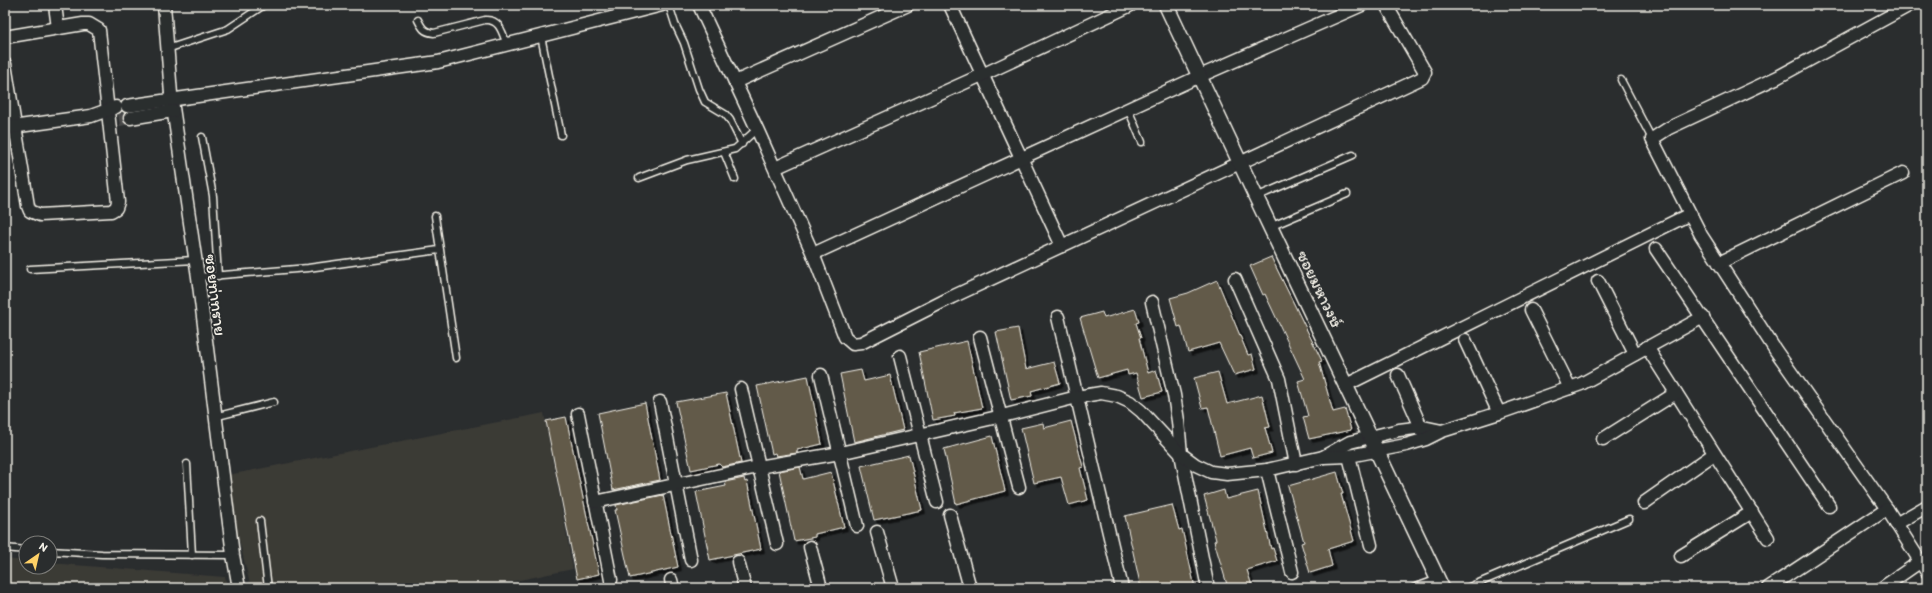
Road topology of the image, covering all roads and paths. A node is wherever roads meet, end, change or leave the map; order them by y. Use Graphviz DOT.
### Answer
graph roads {
  1 [pos="55,5"];
  2 [pos="164,5"];
  3 [pos="264,5"];
  4 [pos="662,5"];
  5 [pos="669,5"];
  6 [pos="698,5"];
  7 [pos="908,5"];
  8 [pos="950,5"];
  9 [pos="1131,5"];
  10 [pos="1166,5"];
  11 [pos="1362,5"];
  12 [pos="1386,5"];
  13 [pos="1910,5"];
  14 [pos="418,20"];
  15 [pos="58,28"];
  16 [pos="541,36"];
  17 [pos="5,37"];
  18 [pos="506,45"];
  19 [pos="167,49"];
  20 [pos="5,64"];
  21 [pos="982,75"];
  22 [pos="1200,76"];
  23 [pos="1621,80"];
  24 [pos="735,82"];
  25 [pos="172,105"];
  26 [pos="1128,109"];
  27 [pos="118,113"];
  28 [pos="10,128"];
  29 [pos="757,129"];
  30 [pos="561,135"];
  31 [pos="202,137"];
  32 [pos="1652,139"];
  33 [pos="1142,142"];
  34 [pos="742,144"];
  35 [pos="724,152"];
  36 [pos="1353,155"];
  37 [pos="1021,159"];
  38 [pos="1240,163"];
  39 [pos="775,168"];
  40 [pos="1903,173"];
  41 [pos="639,178"];
  42 [pos="735,179"];
  43 [pos="1347,194"];
  44 [pos="1256,197"];
  45 [pos="1690,214"];
  46 [pos="435,216"];
  47 [pos="1270,228"];
  48 [pos="1062,246"];
  49 [pos="1656,249"];
  50 [pos="439,250"];
  51 [pos="813,254"];
  52 [pos="195,260"];
  53 [pos="1719,262"];
  54 [pos="30,269"];
  55 [pos="218,276"];
  56 [pos="198,277"];
  57 [pos="1235,279"];
  58 [pos="1598,281"];
  59 [pos="1152,302"];
  60 [pos="1531,310"];
  61 [pos="1058,317"];
  62 [pos="1703,317"];
  63 [pos="980,337"];
  64 [pos="1465,340"];
  65 [pos="1647,347"];
  66 [pos="1635,354"];
  67 [pos="900,356"];
  68 [pos="456,358"];
  69 [pos="821,375"];
  70 [pos="1398,375"];
  71 [pos="1346,385"];
  72 [pos="1570,388"];
  73 [pos="741,389"];
  74 [pos="1676,393"];
  75 [pos="1076,397"];
  76 [pos="274,402"];
  77 [pos="660,402"];
  78 [pos="1499,413"];
  79 [pos="578,414"];
  80 [pos="1002,416"];
  81 [pos="214,417"];
  82 [pos="1424,433"];
  83 [pos="920,435"];
  84 [pos="1372,437"];
  85 [pos="1603,439"];
  86 [pos="1378,451"];
  87 [pos="840,453"];
  88 [pos="1181,454"];
  89 [pos="1714,454"];
  90 [pos="1349,456"];
  91 [pos="1323,457"];
  92 [pos="188,464"];
  93 [pos="1296,464"];
  94 [pos="758,467"];
  95 [pos="1266,470"];
  96 [pos="676,485"];
  97 [pos="1019,486"];
  98 [pos="595,502"];
  99 [pos="937,502"];
  100 [pos="1644,503"];
  101 [pos="1829,506"];
  102 [pos="1927,506"];
  103 [pos="1886,509"];
  104 [pos="1752,512"];
  105 [pos="950,515"];
  106 [pos="1629,519"];
  107 [pos="260,521"];
  108 [pos="1896,524"];
  109 [pos="857,526"];
  110 [pos="877,532"];
  111 [pos="1768,538"];
  112 [pos="777,544"];
  113 [pos="1371,545"];
  114 [pos="810,547"];
  115 [pos="5,548"];
  116 [pos="18,549"];
  117 [pos="58,551"];
  118 [pos="192,555"];
  119 [pos="233,555"];
  120 [pos="1681,556"];
  121 [pos="691,560"];
  122 [pos="738,562"];
  123 [pos="1924,566"];
  124 [pos="1292,572"];
  125 [pos="611,580"];
  126 [pos="1440,583"];
  127 [pos="240,588"];
  128 [pos="268,588"];
  129 [pos="745,588"];
  130 [pos="821,588"];
  131 [pos="893,588"];
  132 [pos="970,588"];
  133 [pos="1122,588"];
  134 [pos="1208,588"];
  135 [pos="1413,588"];
  136 [pos="1467,588"];
  137 [pos="1768,588"];
  138 [pos="1882,588"];
  1 -- 15 [label="street"];
  2 -- 19 [label="street, ซอยท่าทราย"];
  3 -- 19 [label="lane"];
  4 -- 16 [label="street"];
  5 -- 34 [label="lane"];
  6 -- 24 [label="street"];
  7 -- 24 [label="street"];
  8 -- 21 [label="street"];
  9 -- 21 [label="street"];
  10 -- 22 [label="street, ซอยมหาวงษ์"];
  11 -- 22 [label="street"];
  12 -- 38 [label="street"];
  13 -- 32 [label="street"];
  14 -- 18 [label="lane"];
  15 -- 17 [label="street"];
  15 -- 27 [label="street"];
  16 -- 18 [label="street"];
  16 -- 30 [label="lane"];
  18 -- 25 [label="street"];
  19 -- 25 [label="street, ซอยท่าทราย"];
  20 -- 28 [label="street"];
  21 -- 37 [label="street"];
  21 -- 39 [label="street"];
  22 -- 26 [label="street"];
  22 -- 38 [label="street, ซอยมหาวงษ์"];
  23 -- 32 [label="lane"];
  24 -- 29 [label="street"];
  25 -- 27 [label="street"];
  25 -- 52 [label="street, ซอยท่าทราย"];
  26 -- 33 [label="lane"];
  26 -- 37 [label="street"];
  27 -- 28 [label="street"];
  27 -- 28 [label="street"];
  29 -- 34 [label="lane"];
  29 -- 39 [label="street"];
  31 -- 55 [label="lane"];
  32 -- 45 [label="street"];
  34 -- 35 [label="lane"];
  35 -- 41 [label="lane"];
  35 -- 42 [label="lane"];
  36 -- 44 [label="lane"];
  37 -- 48 [label="street"];
  37 -- 51 [label="street"];
  38 -- 44 [label="street, ซอยมหาวงษ์"];
  38 -- 48 [label="street"];
  39 -- 51 [label="street"];
  40 -- 53 [label="street"];
  43 -- 47 [label="lane"];
  44 -- 47 [label="street, ซอยมหาวงษ์"];
  45 -- 53 [label="street"];
  45 -- 71 [label="street"];
  46 -- 50 [label="lane"];
  47 -- 71 [label="street, ซอยมหาวงษ์"];
  48 -- 51 [label="street"];
  49 -- 62 [label="street"];
  50 -- 55 [label="lane"];
  50 -- 68 [label="lane"];
  52 -- 54 [label="lane"];
  52 -- 56 [label="street, ซอยท่าทราย"];
  53 -- 103 [label="street"];
  55 -- 56 [label="lane"];
  56 -- 81 [label="street, ซอยท่าทราย"];
  57 -- 93 [label="street"];
  58 -- 66 [label="street"];
  59 -- 88 [label="street"];
  60 -- 72 [label="street"];
  61 -- 75 [label="street"];
  62 -- 65 [label="street"];
  62 -- 101 [label="street"];
  63 -- 80 [label="street"];
  64 -- 78 [label="street"];
  65 -- 66 [label="street"];
  65 -- 74 [label="street"];
  66 -- 72 [label="street"];
  67 -- 83 [label="street"];
  69 -- 87 [label="street"];
  70 -- 82 [label="street"];
  71 -- 84 [label="street, ซอยมหาวงษ์"];
  72 -- 78 [label="street"];
  73 -- 94 [label="street"];
  74 -- 85 [label="street"];
  74 -- 89 [label="street"];
  75 -- 80 [label="street"];
  75 -- 88 [label="street"];
  75 -- 133 [label="street"];
  76 -- 81 [label="lane"];
  77 -- 96 [label="street"];
  78 -- 82 [label="street"];
  79 -- 98 [label="street"];
  80 -- 83 [label="street"];
  80 -- 97 [label="street"];
  81 -- 119 [label="street, ซอยท่าทราย"];
  82 -- 84 [label="street"];
  82 -- 86 [label="street"];
  83 -- 87 [label="street"];
  83 -- 99 [label="street"];
  84 -- 86 [label="street, ซอยมหาวงษ์"];
  84 -- 91 [label="street"];
  86 -- 90 [label="street"];
  86 -- 126 [label="street, ซอยมหาวงษ์"];
  87 -- 94 [label="street"];
  87 -- 109 [label="street"];
  88 -- 95 [label="street"];
  88 -- 134 [label="street"];
  89 -- 100 [label="street"];
  89 -- 104 [label="street"];
  90 -- 91 [label="street"];
  90 -- 113 [label="street"];
  91 -- 93 [label="street"];
  92 -- 118 [label="lane"];
  93 -- 95 [label="street"];
  94 -- 96 [label="street"];
  94 -- 112 [label="street"];
  95 -- 124 [label="street"];
  96 -- 98 [label="street"];
  96 -- 121 [label="street"];
  98 -- 125 [label="street"];
  102 -- 108 [label="street"];
  103 -- 108 [label="street"];
  103 -- 137 [label="street"];
  104 -- 111 [label="street"];
  104 -- 120 [label="street"];
  105 -- 132 [label="street"];
  106 -- 136 [label="lane"];
  107 -- 128 [label="lane"];
  108 -- 123 [label="street"];
  110 -- 131 [label="street"];
  114 -- 130 [label="street"];
  115 -- 116 [label="lane"];
  117 -- 118 [label="lane"];
  118 -- 119 [label="lane"];
  119 -- 127 [label="street, ซอยท่าทราย"];
  122 -- 129 [label="street"];
  123 -- 138 [label="street"];
  126 -- 135 [label="lane"];
}
